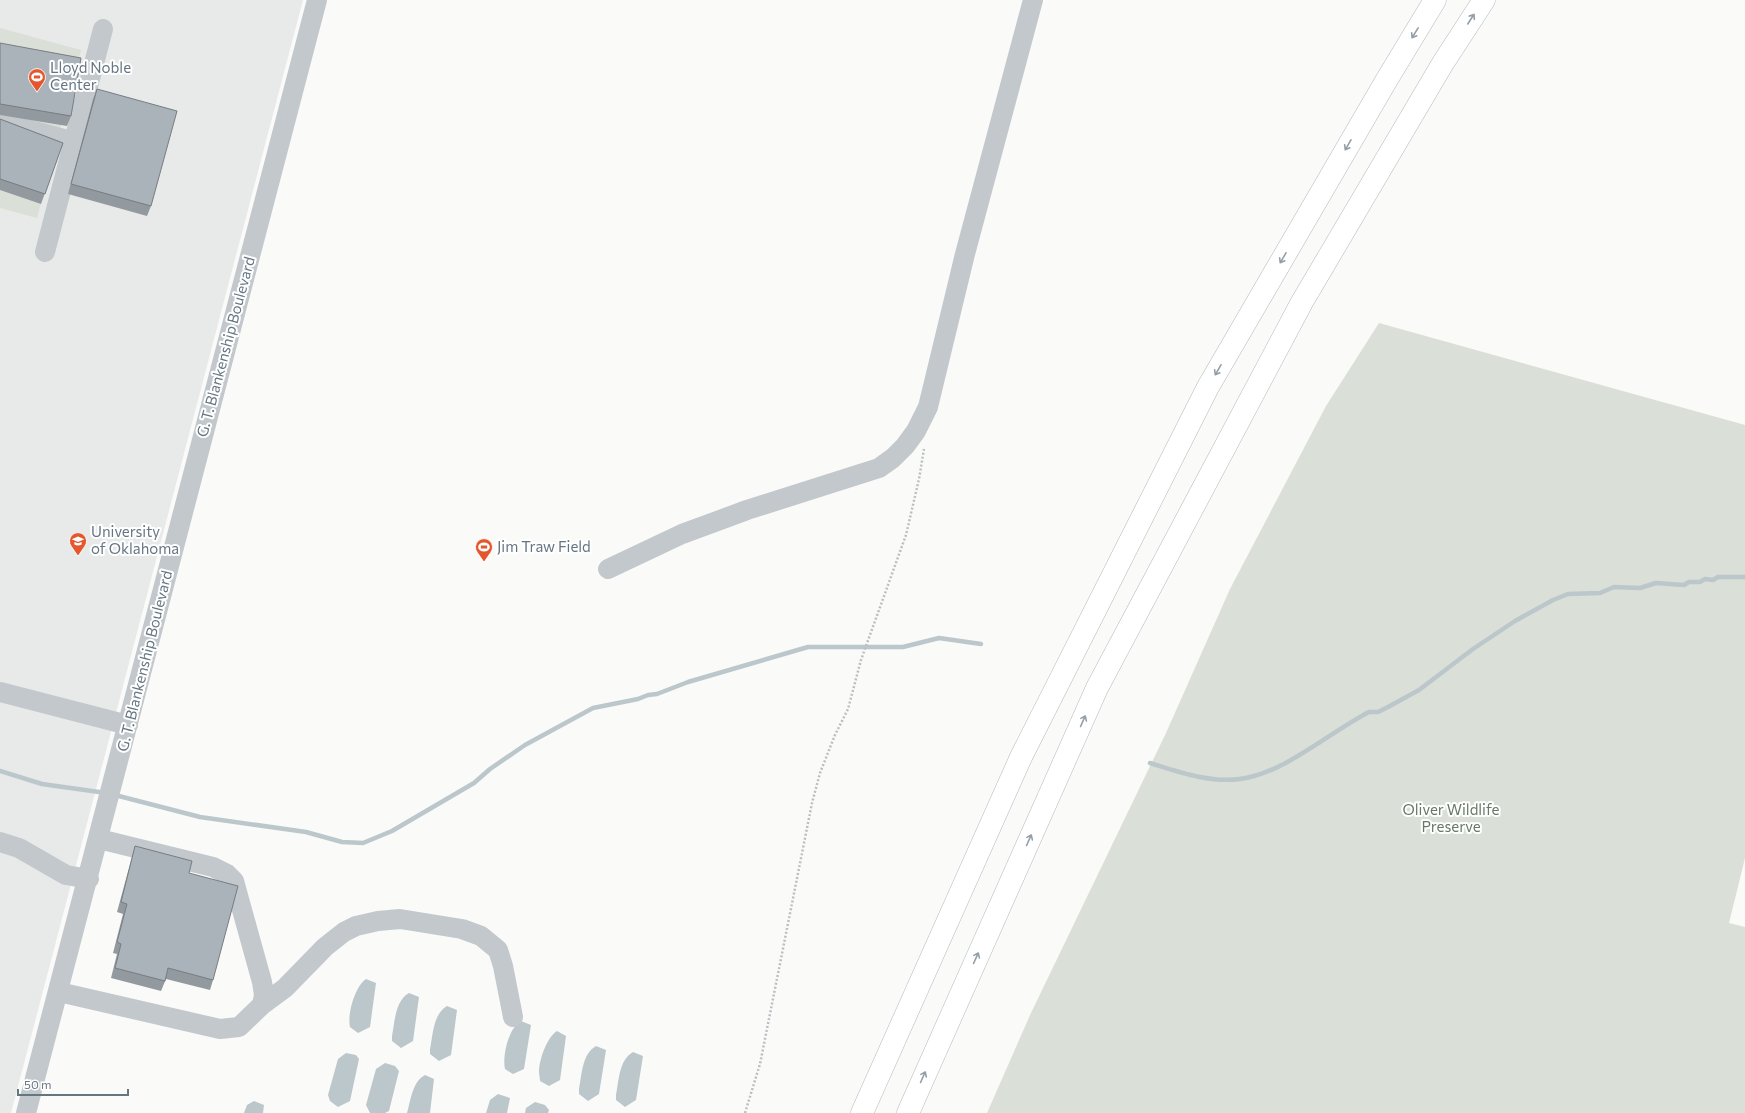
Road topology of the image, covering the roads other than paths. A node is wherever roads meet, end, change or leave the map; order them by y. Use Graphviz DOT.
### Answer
graph roads {
  1 [pos="318,0"];
  2 [pos="1033,0"];
  3 [pos="1435,0"];
  4 [pos="1484,0"];
  5 [pos="103,29"];
  6 [pos="0,122"];
  7 [pos="75,142"];
  8 [pos="45,252"];
  9 [pos="608,569"];
  10 [pos="0,692"];
  11 [pos="128,725"];
  12 [pos="99,839"];
  13 [pos="0,842"];
  14 [pos="89,879"];
  15 [pos="59,992"];
  16 [pos="262,1005"];
  17 [pos="513,1017"];
  18 [pos="26,1113"];
  19 [pos="862,1113"];
  20 [pos="908,1113"];
  1 -- 11 [label="street, G. T. Blankenship Boulevard"];
  2 -- 9 [label="street"];
  3 -- 19 [label="highway, one-way"];
  20 -- 4 [label="highway, one-way"];
  5 -- 7 [label="street"];
  6 -- 7 [label="street"];
  7 -- 8 [label="street"];
  10 -- 11 [label="street"];
  11 -- 12 [label="street, G. T. Blankenship Boulevard"];
  12 -- 14 [label="street, G. T. Blankenship Boulevard"];
  12 -- 16 [label="street"];
  13 -- 14 [label="street"];
  14 -- 15 [label="street, G. T. Blankenship Boulevard"];
  15 -- 16 [label="street"];
  15 -- 18 [label="street, G. T. Blankenship Boulevard"];
  16 -- 17 [label="street"];
}
